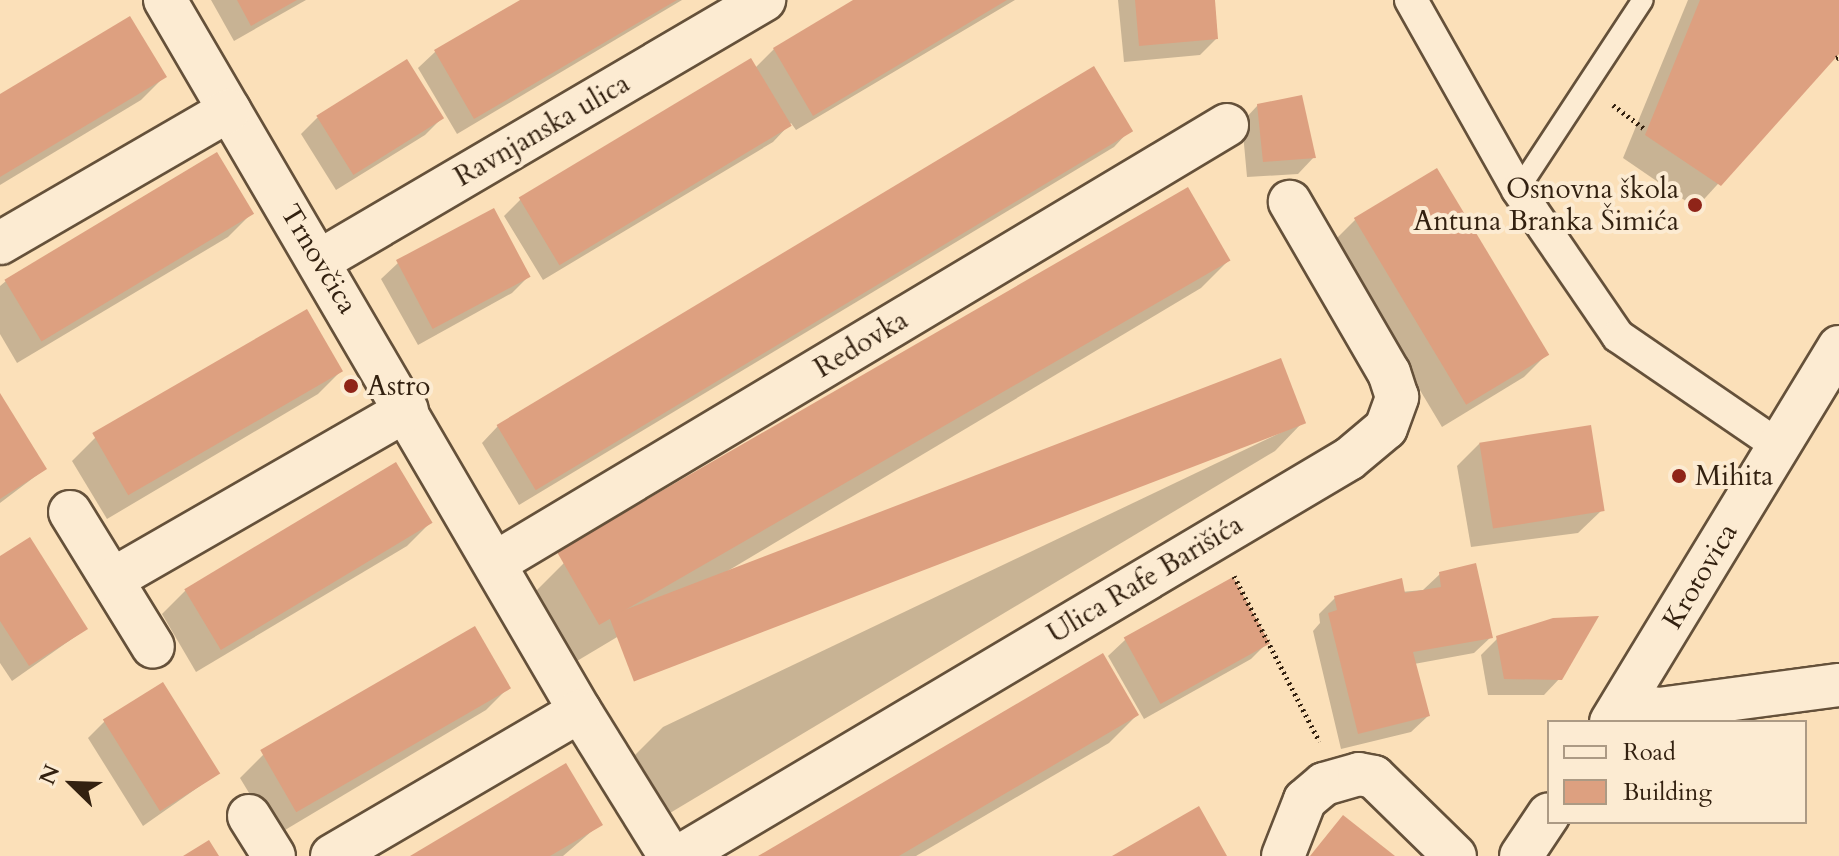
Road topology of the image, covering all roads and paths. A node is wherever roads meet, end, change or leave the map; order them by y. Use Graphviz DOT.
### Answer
graph roads {
  1 [pos="165,0"];
  2 [pos="764,0"];
  3 [pos="1411,0"];
  4 [pos="1643,0"];
  5 [pos="1587,85"];
  6 [pos="229,110"];
  7 [pos="1227,125"];
  8 [pos="1646,130"];
  9 [pos="1518,190"];
  10 [pos="1290,202"];
  11 [pos="0,243"];
  12 [pos="321,260"];
  13 [pos="1839,347"];
  14 [pos="407,410"];
  15 [pos="1777,445"];
  16 [pos="70,512"];
  17 [pos="1212,538"];
  18 [pos="495,563"];
  19 [pos="113,579"];
  20 [pos="153,647"];
  21 [pos="1839,685"];
  22 [pos="580,711"];
  23 [pos="1617,712"];
  24 [pos="1341,776"];
  25 [pos="249,816"];
  26 [pos="1547,817"];
  27 [pos="274,856"];
  28 [pos="332,856"];
  29 [pos="670,856"];
  30 [pos="680,856"];
  31 [pos="1283,856"];
  32 [pos="1455,856"];
  33 [pos="1521,856"];
  1 -- 6 [label="street, Trnovčica"];
  2 -- 12 [label="street, Ravnjanska ulica"];
  3 -- 9 [label="street"];
  4 -- 5 [label="lane"];
  5 -- 8 [label="path"];
  5 -- 9 [label="lane"];
  6 -- 11 [label="street"];
  6 -- 12 [label="street, Trnovčica"];
  7 -- 18 [label="street, Redovka"];
  9 -- 15 [label="street"];
  10 -- 17 [label="street, Ulica Rafe Barišića"];
  12 -- 14 [label="street, Trnovčica"];
  13 -- 15 [label="street, Krotovica"];
  14 -- 18 [label="street, Trnovčica"];
  14 -- 19 [label="street"];
  15 -- 23 [label="street, Krotovica"];
  16 -- 19 [label="street"];
  17 -- 24 [label="path"];
  17 -- 30 [label="street, Ulica Rafe Barišića"];
  18 -- 22 [label="street, Trnovčica"];
  19 -- 20 [label="street"];
  21 -- 23 [label="street"];
  22 -- 28 [label="street"];
  22 -- 29 [label="street, Trnovčica"];
  24 -- 31 [label="street"];
  24 -- 32 [label="street"];
  25 -- 27 [label="street"];
  26 -- 33 [label="street"];
}
